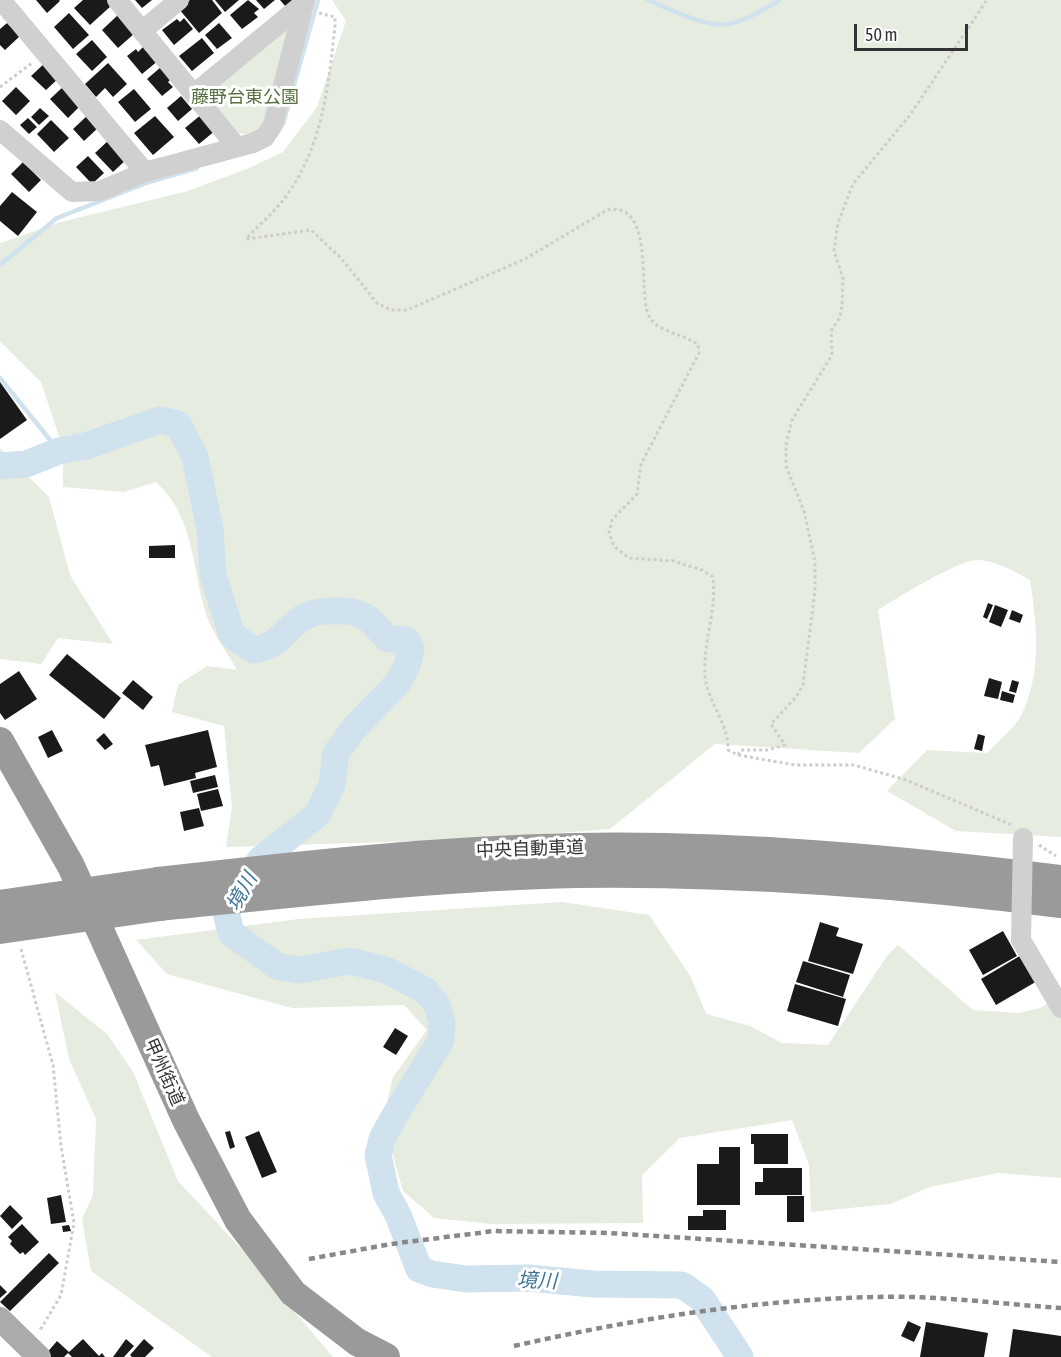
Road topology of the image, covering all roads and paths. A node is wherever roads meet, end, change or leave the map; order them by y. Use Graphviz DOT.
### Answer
graph roads {
  1 [pos="1,0"];
  2 [pos="117,0"];
  3 [pos="179,0"];
  4 [pos="987,0"];
  5 [pos="309,5"];
  6 [pos="142,31"];
  7 [pos="46,53"];
  8 [pos="0,87"];
  9 [pos="194,94"];
  10 [pos="0,130"];
  11 [pos="236,146"];
  12 [pos="145,172"];
  13 [pos="0,741"];
  14 [pos="738,755"];
  15 [pos="1023,838"];
  16 [pos="1061,879"];
  17 [pos="0,904"];
  18 [pos="1061,904"];
  19 [pos="10,938"];
  20 [pos="1061,1008"];
  21 [pos="0,1319"];
  22 [pos="37,1349"];
  23 [pos="386,1357"];
  1 -- 7 [label="street"];
  2 -- 6 [label="street"];
  3 -- 6 [label="street"];
  4 -- 14 [label="path"];
  5 -- 9 [label="street"];
  5 -- 11 [label="street"];
  5 -- 14 [label="path"];
  6 -- 9 [label="street"];
  7 -- 8 [label="path"];
  7 -- 12 [label="street"];
  9 -- 11 [label="street"];
  10 -- 12 [label="street"];
  11 -- 12 [label="street"];
  13 -- 23 [label="highway, 甲州街道"];
  14 -- 15 [label="path"];
  15 -- 20 [label="street, bridge"];
  16 -- 17 [label="highway, 中央自動車道, bridge"];
  18 -- 19 [label="highway, 中央自動車道, bridge"];
  19 -- 22 [label="path"];
  21 -- 22 [label="main road"];
}
